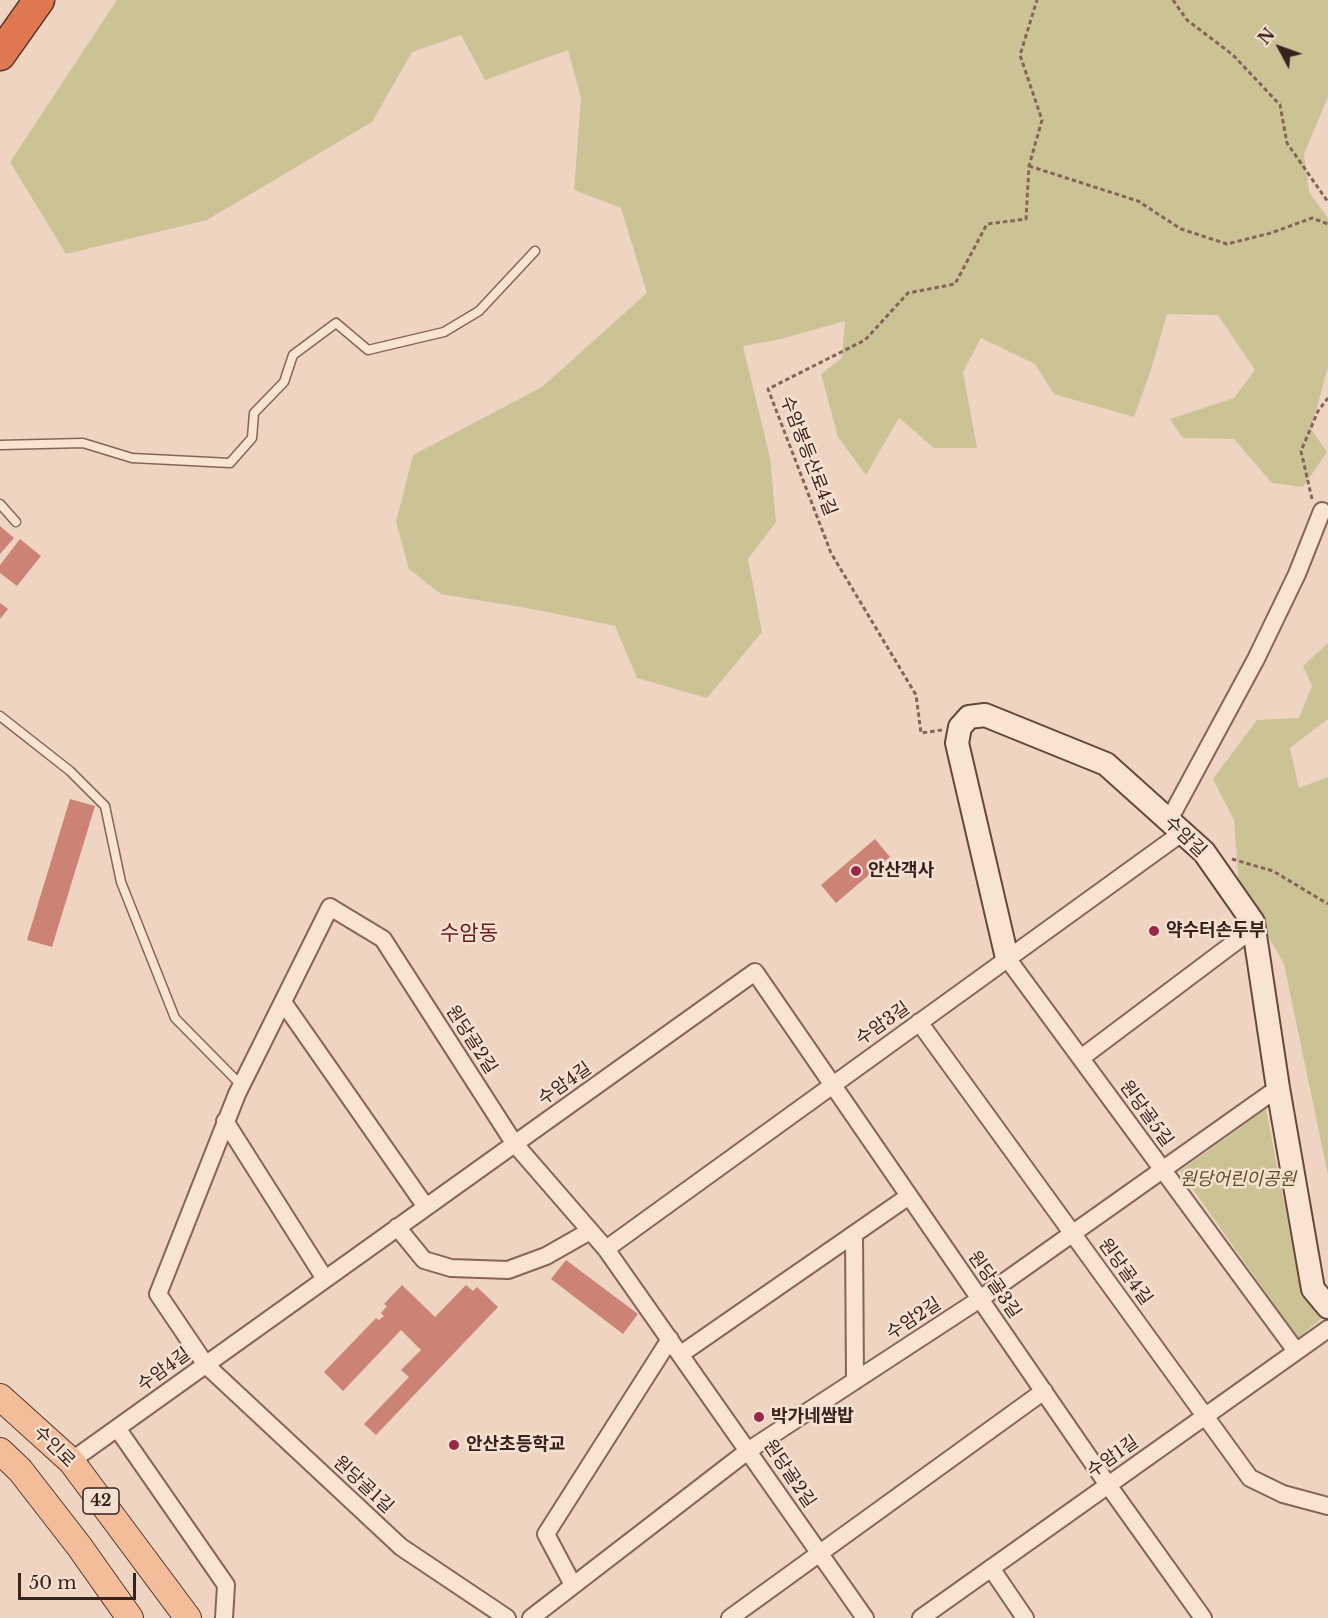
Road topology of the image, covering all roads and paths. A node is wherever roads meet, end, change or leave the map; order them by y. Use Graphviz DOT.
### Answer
graph roads {
  1 [pos="39,0"];
  2 [pos="1037,0"];
  3 [pos="1173,0"];
  4 [pos="0,55"];
  5 [pos="1029,166"];
  6 [pos="1328,202"];
  7 [pos="1328,224"];
  8 [pos="535,251"];
  9 [pos="1328,398"];
  10 [pos="0,445"];
  11 [pos="0,504"];
  12 [pos="1320,517"];
  13 [pos="16,522"];
  14 [pos="0,716"];
  15 [pos="960,727"];
  16 [pos="1176,826"];
  17 [pos="1204,852"];
  18 [pos="1328,904"];
  19 [pos="1254,928"];
  20 [pos="1007,958"];
  21 [pos="755,972"];
  22 [pos="283,1002"];
  23 [pos="919,1022"];
  24 [pos="1081,1058"];
  25 [pos="832,1084"];
  26 [pos="241,1085"];
  27 [pos="1278,1088"];
  28 [pos="225,1121"];
  29 [pos="514,1143"];
  30 [pos="1163,1170"];
  31 [pos="909,1196"];
  32 [pos="426,1207"];
  33 [pos="397,1227"];
  34 [pos="590,1231"];
  35 [pos="854,1234"];
  36 [pos="1072,1234"];
  37 [pos="606,1249"];
  38 [pos="325,1279"];
  39 [pos="980,1299"];
  40 [pos="1328,1307"];
  41 [pos="1328,1329"];
  42 [pos="670,1339"];
  43 [pos="1296,1351"];
  44 [pos="681,1354"];
  45 [pos="206,1365"];
  46 [pos="855,1381"];
  47 [pos="1044,1391"];
  48 [pos="0,1397"];
  49 [pos="1205,1416"];
  50 [pos="117,1428"];
  51 [pos="748,1450"];
  52 [pos="0,1451"];
  53 [pos="71,1461"];
  54 [pos="1108,1485"];
  55 [pos="1328,1506"];
  56 [pos="819,1553"];
  57 [pos="991,1568"];
  58 [pos="573,1585"];
  59 [pos="130,1618"];
  60 [pos="188,1618"];
  61 [pos="225,1618"];
  62 [pos="507,1618"];
  63 [pos="531,1618"];
  64 [pos="730,1618"];
  65 [pos="865,1618"];
  66 [pos="921,1618"];
  67 [pos="1025,1618"];
  68 [pos="1203,1618"];
  1 -- 4 [label="highway"];
  2 -- 5 [label="path, 수암봉등산로4길"];
  3 -- 6 [label="path"];
  5 -- 7 [label="path"];
  5 -- 15 [label="path, 수암봉등산로4길"];
  8 -- 10 [label="lane"];
  9 -- 12 [label="path"];
  11 -- 13 [label="lane"];
  12 -- 16 [label="street"];
  14 -- 26 [label="lane"];
  15 -- 16 [label="street, 수암길"];
  15 -- 20 [label="street"];
  16 -- 17 [label="street, 수암길"];
  16 -- 20 [label="street, 수암3길"];
  17 -- 18 [label="path"];
  17 -- 19 [label="street, 수암길"];
  19 -- 24 [label="street"];
  19 -- 27 [label="street, 수암길"];
  20 -- 23 [label="street, 수암3길"];
  20 -- 24 [label="street, 원당골5길"];
  21 -- 25 [label="street, 원당골3길"];
  21 -- 29 [label="street, 수암4길"];
  22 -- 26 [label="street, 원당골2길"];
  22 -- 29 [label="street, 원당골2길"];
  22 -- 32 [label="street"];
  23 -- 25 [label="street, 수암3길"];
  23 -- 36 [label="street, 원당골4길"];
  24 -- 30 [label="street, 원당골5길"];
  25 -- 31 [label="street, 원당골3길"];
  25 -- 37 [label="street, 수암3길"];
  26 -- 28 [label="street, 원당골2길"];
  27 -- 30 [label="street, 수암2길"];
  27 -- 40 [label="street, 수암길"];
  28 -- 38 [label="street"];
  28 -- 45 [label="street, 원당골2길"];
  29 -- 32 [label="street, 수암4길"];
  29 -- 34 [label="street, 원당골2길"];
  30 -- 36 [label="street, 수암2길"];
  30 -- 43 [label="street, 원당골5길"];
  31 -- 35 [label="street"];
  31 -- 39 [label="street, 원당골3길"];
  32 -- 33 [label="street, 수암4길"];
  33 -- 34 [label="street"];
  33 -- 38 [label="street, 수암4길"];
  34 -- 37 [label="street, 원당골2길"];
  35 -- 44 [label="street"];
  35 -- 46 [label="street"];
  36 -- 39 [label="street, 수암2길"];
  36 -- 49 [label="street, 원당골4길"];
  37 -- 42 [label="street, 원당골2길"];
  38 -- 45 [label="street, 수암4길"];
  39 -- 46 [label="street, 수암2길"];
  39 -- 47 [label="street, 원당골3길"];
  41 -- 43 [label="street, 수암1길"];
  42 -- 44 [label="street, 원당골2길"];
  42 -- 58 [label="street"];
  43 -- 49 [label="street, 수암1길"];
  44 -- 51 [label="street, 원당골2길"];
  45 -- 50 [label="street, 수암4길"];
  45 -- 62 [label="street, 원당골1길"];
  46 -- 51 [label="street, 수암2길"];
  47 -- 54 [label="street, 원당골3길"];
  47 -- 56 [label="street"];
  48 -- 53 [label="main road, 수인로 / 42"];
  49 -- 54 [label="street, 수암1길"];
  49 -- 55 [label="street, 원당골4길"];
  50 -- 53 [label="street, 수암4길"];
  50 -- 61 [label="street"];
  51 -- 56 [label="street, 원당골2길"];
  51 -- 58 [label="street, 수암2길"];
  52 -- 59 [label="main road, 42"];
  53 -- 60 [label="main road, 수인로 / 42"];
  54 -- 57 [label="street, 수암1길"];
  54 -- 68 [label="street, 원당골3길"];
  56 -- 64 [label="street"];
  56 -- 65 [label="street, 원당골2길"];
  57 -- 66 [label="street, 수암1길"];
  57 -- 67 [label="street"];
  58 -- 63 [label="street, 수암2길"];
}
